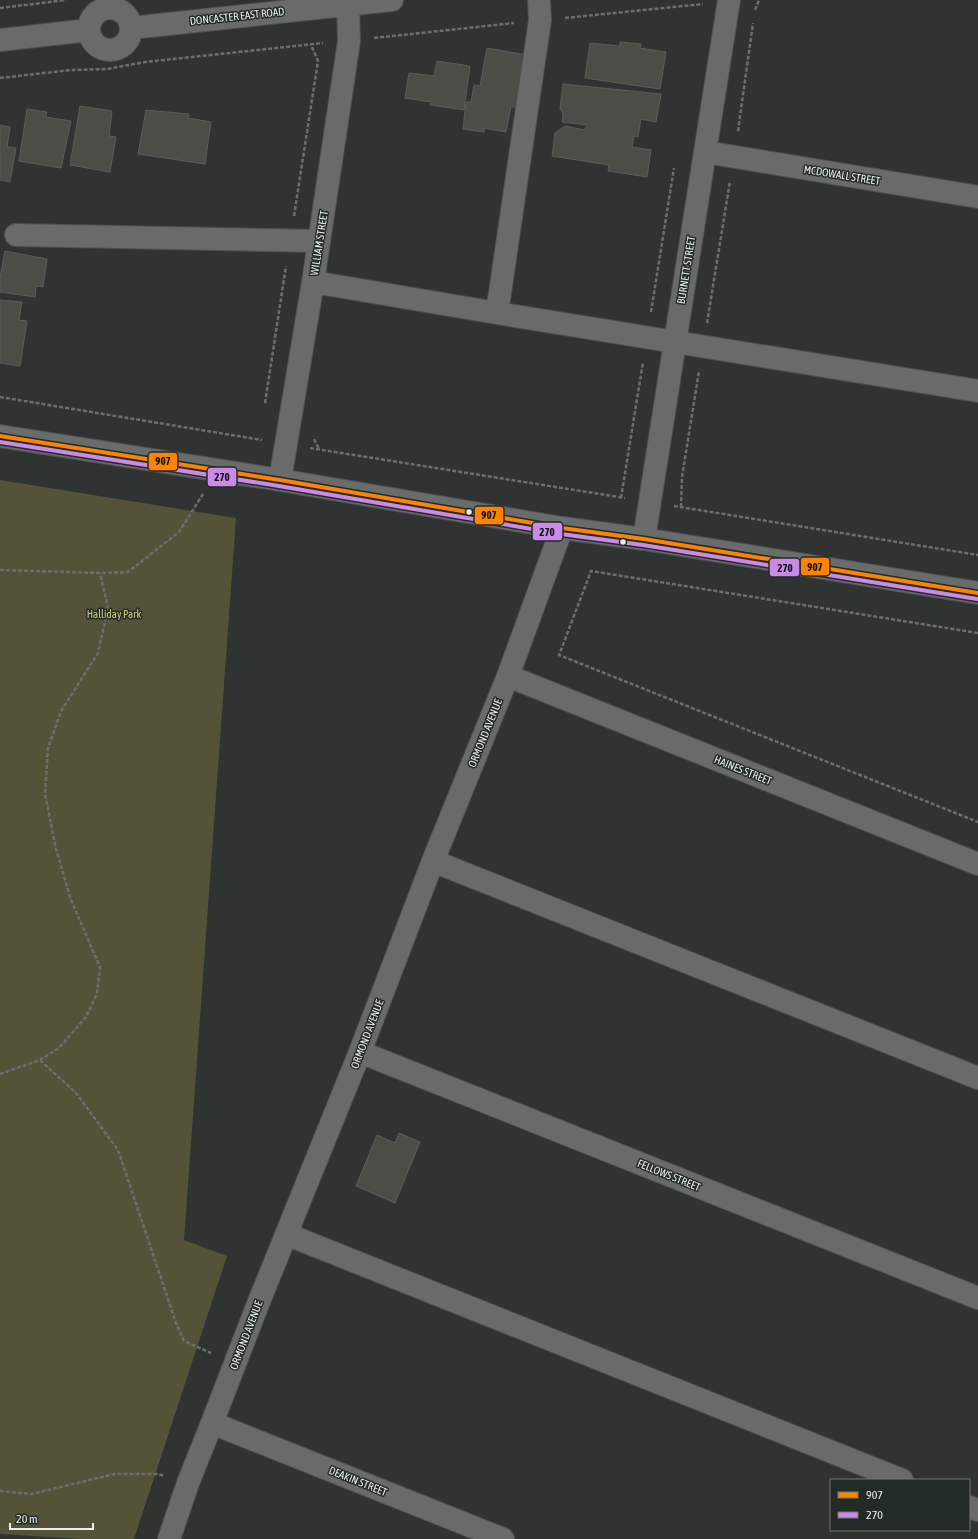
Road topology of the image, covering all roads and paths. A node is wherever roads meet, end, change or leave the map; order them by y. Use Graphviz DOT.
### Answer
graph roads {
  1 [pos="66,0"];
  2 [pos="392,0"];
  3 [pos="759,0"];
  4 [pos="728,3"];
  5 [pos="106,4"];
  6 [pos="701,4"];
  7 [pos="348,5"];
  8 [pos="0,8"];
  9 [pos="756,8"];
  10 [pos="539,10"];
  11 [pos="700,12"];
  12 [pos="131,28"];
  13 [pos="89,30"];
  14 [pos="0,40"];
  15 [pos="349,41"];
  16 [pos="0,78"];
  17 [pos="705,152"];
  18 [pos="734,157"];
  19 [pos="675,167"];
  20 [pos="978,197"];
  21 [pos="16,235"];
  22 [pos="319,241"];
  23 [pos="313,282"];
  24 [pos="497,313"];
  25 [pos="647,337"];
  26 [pos="674,341"];
  27 [pos="703,346"];
  28 [pos="978,391"];
  29 [pos="0,397"];
  30 [pos="0,436"];
  31 [pos="286,444"];
  32 [pos="218,471"];
  33 [pos="280,480"];
  34 [pos="621,498"];
  35 [pos="650,502"];
  36 [pos="681,507"];
  37 [pos="562,528"];
  38 [pos="644,539"];
  39 [pos="978,555"];
  40 [pos="0,570"];
  41 [pos="100,573"];
  42 [pos="978,593"];
  43 [pos="978,633"];
  44 [pos="508,676"];
  45 [pos="978,822"];
  46 [pos="433,861"];
  47 [pos="978,864"];
  48 [pos="360,1052"];
  49 [pos="40,1060"];
  50 [pos="0,1074"];
  51 [pos="978,1078"];
  52 [pos="286,1234"];
  53 [pos="978,1298"];
  54 [pos="200,1349"];
  55 [pos="212,1423"];
  56 [pos="158,1474"];
  57 [pos="899,1479"];
  58 [pos="0,1491"];
  59 [pos="169,1539"];
  60 [pos="503,1539"];
  1 -- 8 [label="path"];
  2 -- 7 [label="street, DONCASTER EAST ROAD"];
  3 -- 9 [label="path"];
  4 -- 6 [label="path"];
  4 -- 9 [label="path"];
  4 -- 17 [label="street, BURNETT STREET"];
  5 -- 12 [label="street"];
  5 -- 13 [label="street"];
  6 -- 10 [label="path"];
  6 -- 11 [label="path"];
  7 -- 12 [label="street, DONCASTER EAST ROAD"];
  7 -- 15 [label="street, WILLIAM STREET"];
  9 -- 18 [label="path"];
  10 -- 15 [label="path"];
  10 -- 24 [label="street"];
  12 -- 13 [label="street"];
  13 -- 14 [label="street"];
  15 -- 16 [label="path"];
  15 -- 22 [label="street, WILLIAM STREET"];
  17 -- 18 [label="street, MCDOWALL STREET"];
  17 -- 26 [label="street, BURNETT STREET"];
  18 -- 20 [label="street, MCDOWALL STREET"];
  18 -- 27 [label="path"];
  19 -- 25 [label="path"];
  21 -- 22 [label="street"];
  22 -- 23 [label="street, WILLIAM STREET"];
  23 -- 24 [label="street"];
  23 -- 31 [label="street, WILLIAM STREET"];
  24 -- 25 [label="street"];
  25 -- 26 [label="street"];
  25 -- 34 [label="path"];
  26 -- 27 [label="street"];
  26 -- 35 [label="street, BURNETT STREET"];
  27 -- 28 [label="street"];
  27 -- 36 [label="path"];
  29 -- 31 [label="path"];
  30 -- 32 [label="main road"];
  31 -- 33 [label="street, WILLIAM STREET"];
  31 -- 34 [label="path"];
  32 -- 33 [label="main road"];
  32 -- 41 [label="path"];
  33 -- 37 [label="main road"];
  34 -- 35 [label="path"];
  35 -- 36 [label="path"];
  35 -- 38 [label="street, BURNETT STREET"];
  36 -- 39 [label="path"];
  37 -- 38 [label="main road"];
  37 -- 44 [label="street, ORMOND AVENUE"];
  38 -- 42 [label="main road"];
  40 -- 41 [label="path"];
  41 -- 49 [label="path"];
  43 -- 45 [label="path"];
  44 -- 46 [label="street, ORMOND AVENUE"];
  44 -- 47 [label="street, HAINES STREET"];
  46 -- 48 [label="street, ORMOND AVENUE"];
  46 -- 51 [label="street"];
  48 -- 52 [label="street, ORMOND AVENUE"];
  48 -- 53 [label="street, FELLOWS STREET"];
  49 -- 50 [label="path"];
  49 -- 54 [label="path"];
  52 -- 55 [label="street, ORMOND AVENUE"];
  52 -- 57 [label="street"];
  55 -- 59 [label="street, ORMOND AVENUE"];
  55 -- 60 [label="street, DEAKIN STREET"];
  56 -- 58 [label="path"];
}
